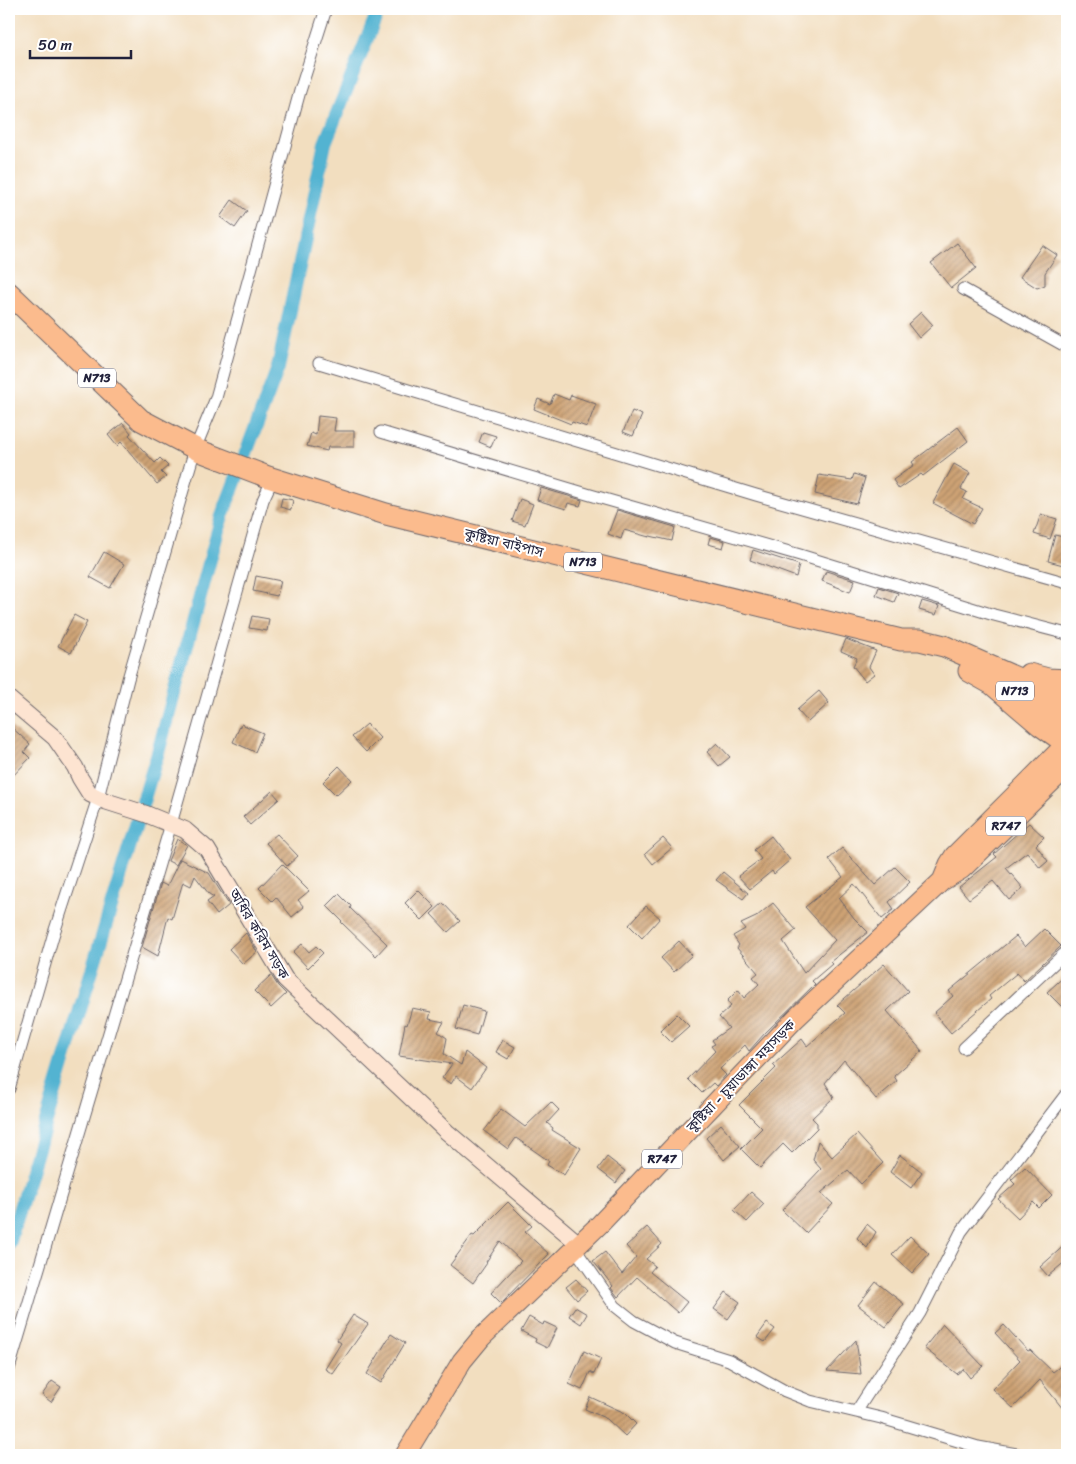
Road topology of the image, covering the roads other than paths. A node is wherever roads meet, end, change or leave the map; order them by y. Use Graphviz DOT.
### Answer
graph roads {
  1 [pos="326,9"];
  2 [pos="963,289"];
  3 [pos="9,294"];
  4 [pos="1067,347"];
  5 [pos="319,363"];
  6 [pos="381,432"];
  7 [pos="198,450"];
  8 [pos="270,478"];
  9 [pos="1067,584"];
  10 [pos="1067,634"];
  11 [pos="973,666"];
  12 [pos="1067,680"];
  13 [pos="9,699"];
  14 [pos="1067,700"];
  15 [pos="1064,733"];
  16 [pos="1067,768"];
  17 [pos="101,800"];
  18 [pos="171,824"];
  19 [pos="942,881"];
  20 [pos="1067,951"];
  21 [pos="964,1048"];
  22 [pos="9,1090"];
  23 [pos="1067,1093"];
  24 [pos="577,1247"];
  25 [pos="9,1369"];
  26 [pos="856,1412"];
  27 [pos="406,1455"];
  28 [pos="1022,1455"];
  1 -- 7 [label="street"];
  2 -- 4 [label="street"];
  3 -- 7 [label="highway, কুষ্টিয়া বাইপাস / N713"];
  5 -- 9 [label="street"];
  6 -- 10 [label="street"];
  7 -- 8 [label="highway, কুষ্টিয়া বাইপাস / N713"];
  7 -- 17 [label="street"];
  8 -- 11 [label="highway, কুষ্টিয়া বাইপাস / N713"];
  8 -- 18 [label="street"];
  11 -- 12 [label="highway"];
  11 -- 14 [label="highway, কুষ্টিয়া বাইপাস / N713"];
  11 -- 15 [label="highway"];
  13 -- 17 [label="main road"];
  15 -- 19 [label="main road"];
  16 -- 19 [label="main road, কুষ্টিয়া - চুয়াডাঙ্গা মহাসড়ক / R747"];
  17 -- 18 [label="main road, অধির করিম সড়ক"];
  17 -- 22 [label="street"];
  18 -- 24 [label="main road, অধির করিম সড়ক"];
  18 -- 25 [label="street"];
  19 -- 24 [label="main road, কুষ্টিয়া - চুয়াডাঙ্গা মহাসড়ক / R747"];
  20 -- 21 [label="street"];
  23 -- 26 [label="street"];
  24 -- 26 [label="street"];
  24 -- 27 [label="main road, কুষ্টিয়া - চুয়াডাঙ্গা মহাসড়ক / R747"];
  26 -- 28 [label="street"];
}
